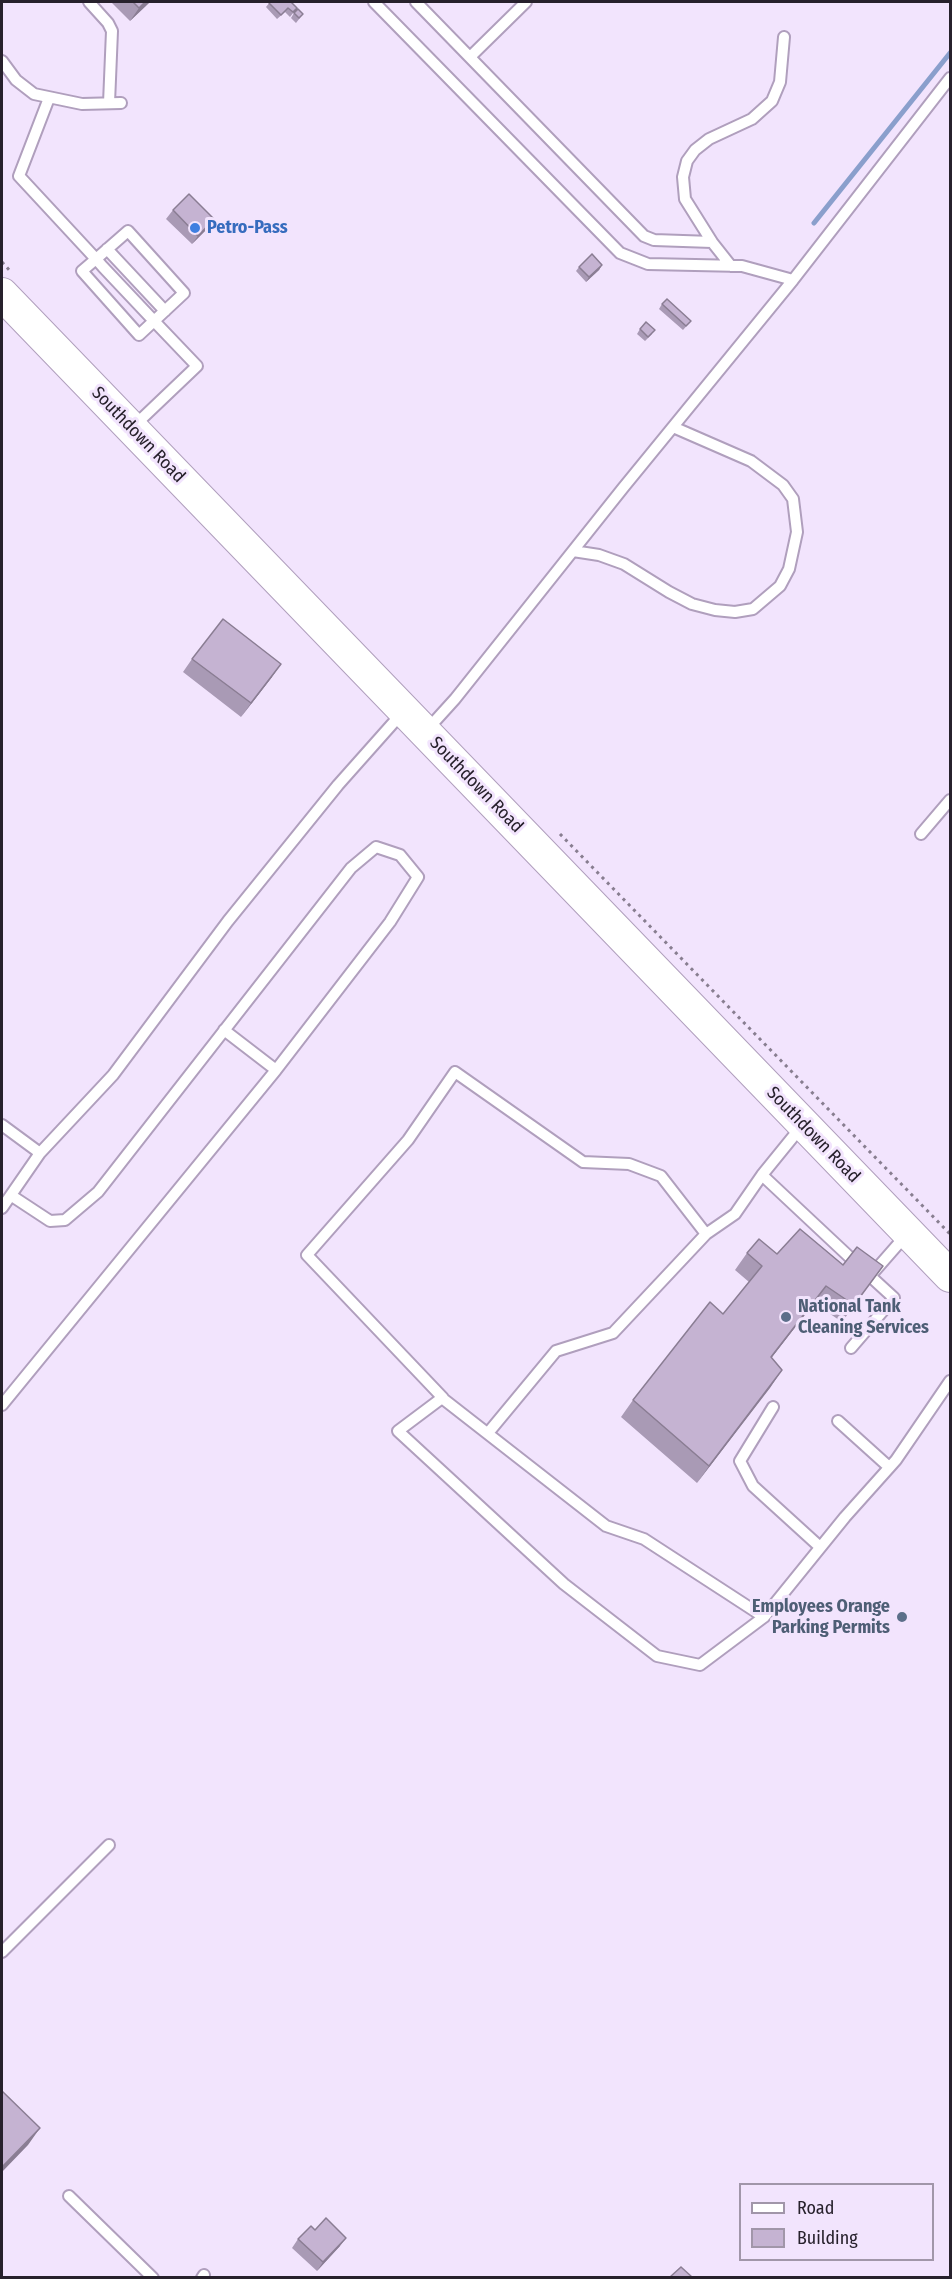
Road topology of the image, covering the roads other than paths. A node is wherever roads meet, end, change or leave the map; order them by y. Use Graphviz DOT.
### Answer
graph roads {
  1 [pos="89,2"];
  2 [pos="374,2"];
  3 [pos="416,2"];
  4 [pos="526,2"];
  5 [pos="784,37"];
  6 [pos="470,57"];
  7 [pos="2,61"];
  8 [pos="951,78"];
  9 [pos="49,98"];
  10 [pos="109,103"];
  11 [pos="121,103"];
  12 [pos="712,242"];
  13 [pos="107,249"];
  14 [pos="96,259"];
  15 [pos="731,266"];
  16 [pos="793,280"];
  17 [pos="2,294"];
  18 [pos="165,311"];
  19 [pos="154,321"];
  20 [pos="673,426"];
  21 [pos="132,428"];
  22 [pos="573,551"];
  23 [pos="415,721"];
  24 [pos="951,800"];
  25 [pos="921,834"];
  26 [pos="224,1030"];
  27 [pos="276,1070"];
  28 [pos="803,1124"];
  29 [pos="2,1125"];
  30 [pos="40,1153"];
  31 [pos="762,1175"];
  32 [pos="12,1196"];
  33 [pos="2,1209"];
  34 [pos="908,1233"];
  35 [pos="706,1234"];
  36 [pos="870,1276"];
  37 [pos="951,1276"];
  38 [pos="850,1348"];
  39 [pos="951,1382"];
  40 [pos="443,1398"];
  41 [pos="2,1405"];
  42 [pos="773,1407"];
  43 [pos="838,1421"];
  44 [pos="488,1433"];
  45 [pos="889,1467"];
  46 [pos="820,1547"];
  47 [pos="764,1617"];
  48 [pos="109,1845"];
  49 [pos="2,1952"];
  50 [pos="69,2196"];
  51 [pos="153,2277"];
  1 -- 10 [label="lane"];
  2 -- 15 [label="lane"];
  3 -- 6 [label="lane"];
  4 -- 6 [label="lane"];
  5 -- 12 [label="lane"];
  6 -- 12 [label="lane"];
  7 -- 9 [label="lane"];
  8 -- 16 [label="lane"];
  9 -- 10 [label="lane"];
  9 -- 14 [label="lane"];
  10 -- 11 [label="lane"];
  12 -- 15 [label="lane"];
  13 -- 14 [label="lane"];
  13 -- 18 [label="lane"];
  13 -- 18 [label="lane"];
  14 -- 19 [label="lane"];
  14 -- 19 [label="lane"];
  15 -- 16 [label="lane"];
  16 -- 20 [label="lane"];
  17 -- 21 [label="main road, Southdown Road"];
  18 -- 19 [label="lane"];
  19 -- 21 [label="lane"];
  20 -- 22 [label="lane"];
  20 -- 22 [label="lane"];
  21 -- 23 [label="main road, Southdown Road"];
  22 -- 23 [label="lane"];
  23 -- 28 [label="main road, Southdown Road"];
  23 -- 30 [label="lane"];
  24 -- 25 [label="lane"];
  26 -- 27 [label="lane"];
  26 -- 27 [label="lane"];
  26 -- 32 [label="lane"];
  27 -- 41 [label="lane"];
  28 -- 31 [label="lane"];
  28 -- 34 [label="main road, Southdown Road"];
  29 -- 30 [label="lane"];
  30 -- 32 [label="lane"];
  31 -- 35 [label="lane"];
  31 -- 36 [label="lane"];
  32 -- 33 [label="lane"];
  34 -- 36 [label="lane"];
  34 -- 37 [label="main road, Southdown Road"];
  35 -- 40 [label="lane"];
  35 -- 44 [label="lane"];
  36 -- 38 [label="lane"];
  39 -- 45 [label="lane"];
  40 -- 44 [label="lane"];
  40 -- 47 [label="lane"];
  42 -- 46 [label="lane"];
  43 -- 45 [label="lane"];
  44 -- 47 [label="lane"];
  45 -- 46 [label="lane"];
  46 -- 47 [label="lane"];
  48 -- 49 [label="lane"];
  50 -- 51 [label="lane"];
}
